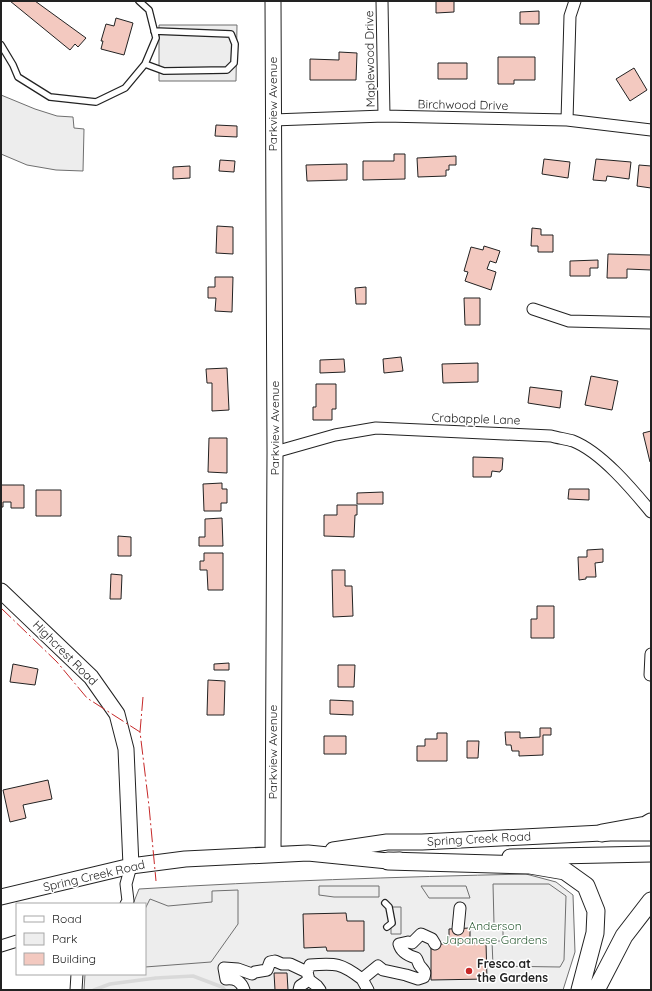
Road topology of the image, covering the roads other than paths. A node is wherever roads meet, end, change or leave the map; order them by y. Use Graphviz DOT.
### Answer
graph roads {
  1 [pos="139,1"];
  2 [pos="273,1"];
  3 [pos="382,1"];
  4 [pos="575,1"];
  5 [pos="154,32"];
  6 [pos="1,45"];
  7 [pos="145,64"];
  8 [pos="384,116"];
  9 [pos="273,120"];
  10 [pos="567,120"];
  11 [pos="651,130"];
  12 [pos="533,309"];
  13 [pos="651,323"];
  14 [pos="275,452"];
  15 [pos="651,512"];
  16 [pos="1,591"];
  17 [pos="651,654"];
  18 [pos="650,675"];
  19 [pos="651,822"];
  20 [pos="602,833"];
  21 [pos="651,833"];
  22 [pos="273,854"];
  23 [pos="308,854"];
  24 [pos="651,854"];
  25 [pos="388,861"];
  26 [pos="130,866"];
  27 [pos="1,898"];
  28 [pos="651,901"];
  29 [pos="127,903"];
  30 [pos="385,903"];
  31 [pos="460,908"];
  32 [pos="387,927"];
  33 [pos="458,929"];
  34 [pos="16,940"];
  35 [pos="435,944"];
  36 [pos="1,946"];
  37 [pos="77,975"];
  38 [pos="308,976"];
  39 [pos="362,979"];
  40 [pos="76,990"];
  41 [pos="244,990"];
  42 [pos="299,990"];
  43 [pos="320,990"];
  44 [pos="368,990"];
  45 [pos="580,990"];
  46 [pos="596,990"];
  1 -- 5 [label="lane"];
  2 -- 9 [label="street, Parkview Avenue"];
  3 -- 8 [label="street, Maplewood Drive"];
  4 -- 10 [label="street"];
  5 -- 7 [label="lane"];
  5 -- 7 [label="lane"];
  6 -- 7 [label="lane"];
  8 -- 9 [label="street, Birchwood Drive"];
  8 -- 10 [label="street, Birchwood Drive"];
  9 -- 14 [label="street, Parkview Avenue"];
  10 -- 11 [label="street, Birchwood Drive"];
  12 -- 13 [label="street"];
  14 -- 15 [label="street, Crabapple Lane"];
  14 -- 22 [label="street, Parkview Avenue"];
  16 -- 26 [label="street, Highcrest Road"];
  17 -- 18 [label="street"];
  19 -- 20 [label="main road"];
  20 -- 21 [label="street, Spring Creek Road"];
  20 -- 23 [label="street, Spring Creek Road"];
  22 -- 23 [label="street, Spring Creek Road"];
  22 -- 26 [label="street, Spring Creek Road"];
  23 -- 25 [label="street, Spring Creek Road"];
  24 -- 25 [label="street, Spring Creek Road"];
  25 -- 45 [label="main road"];
  26 -- 27 [label="street, Spring Creek Road"];
  26 -- 29 [label="street"];
  28 -- 46 [label="main road"];
  30 -- 32 [label="lane"];
  31 -- 33 [label="street"];
  34 -- 36 [label="street"];
  35 -- 39 [label="street"];
  37 -- 40 [label="street"];
  38 -- 39 [label="street"];
  38 -- 41 [label="street"];
  38 -- 42 [label="street"];
  38 -- 43 [label="street"];
  39 -- 44 [label="street"];
}
